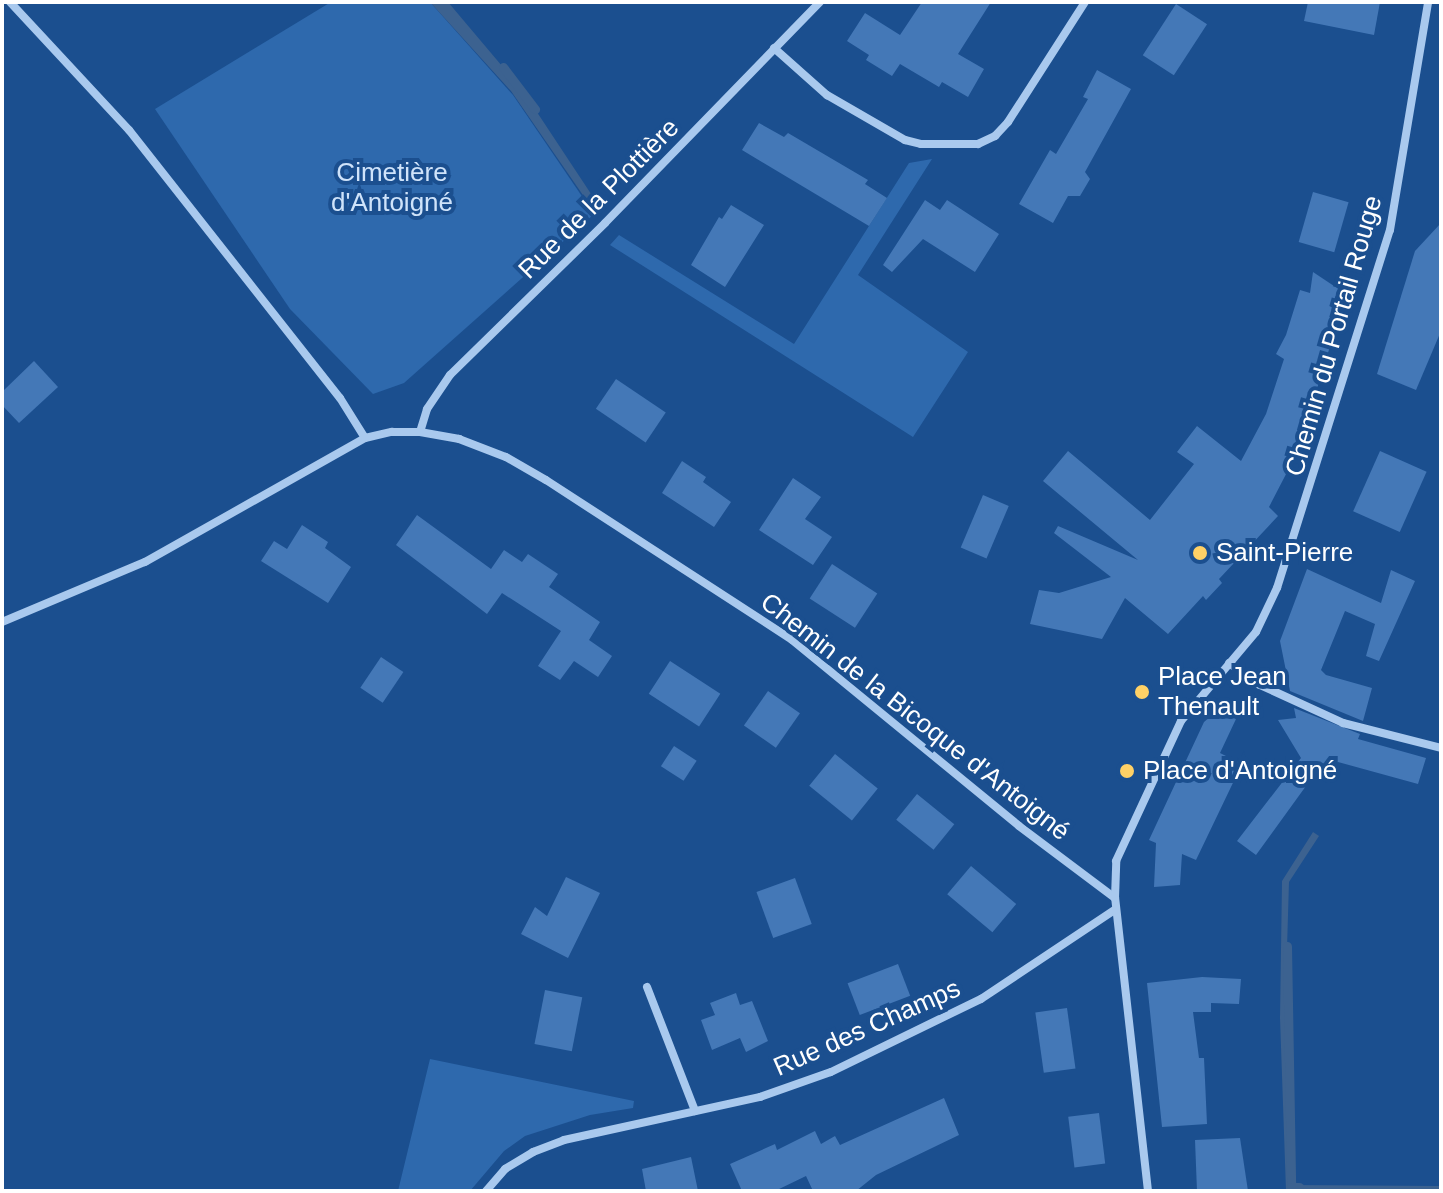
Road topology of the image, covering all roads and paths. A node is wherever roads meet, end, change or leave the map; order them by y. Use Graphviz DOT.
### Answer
graph roads {
  1 [pos="10,2"];
  2 [pos="820,2"];
  3 [pos="1085,2"];
  4 [pos="1428,2"];
  5 [pos="774,48"];
  6 [pos="420,432"];
  7 [pos="365,438"];
  8 [pos="2,622"];
  9 [pos="1229,663"];
  10 [pos="1441,748"];
  11 [pos="1115,898"];
  12 [pos="1116,909"];
  13 [pos="647,987"];
  14 [pos="695,1111"];
  15 [pos="486,1191"];
  16 [pos="1148,1191"];
  1 -- 7 [label="street"];
  2 -- 5 [label="street, Rue de la Plottière"];
  3 -- 5 [label="street"];
  4 -- 9 [label="street, Chemin du Portail Rouge"];
  5 -- 6 [label="street, Rue de la Plottière"];
  6 -- 7 [label="street, Chemin de la Bicoque d'Antoigné"];
  6 -- 11 [label="street, Chemin de la Bicoque d'Antoigné"];
  7 -- 8 [label="street, Chemin de la Bicoque d'Antoigné"];
  9 -- 10 [label="street"];
  9 -- 11 [label="street, Chemin du Portail Rouge"];
  11 -- 12 [label="street, Chemin du Portail Rouge"];
  12 -- 14 [label="street, Rue des Champs"];
  12 -- 16 [label="street, Chemin du Portail Rouge"];
  13 -- 14 [label="street"];
  14 -- 15 [label="street, Rue des Champs"];
}
